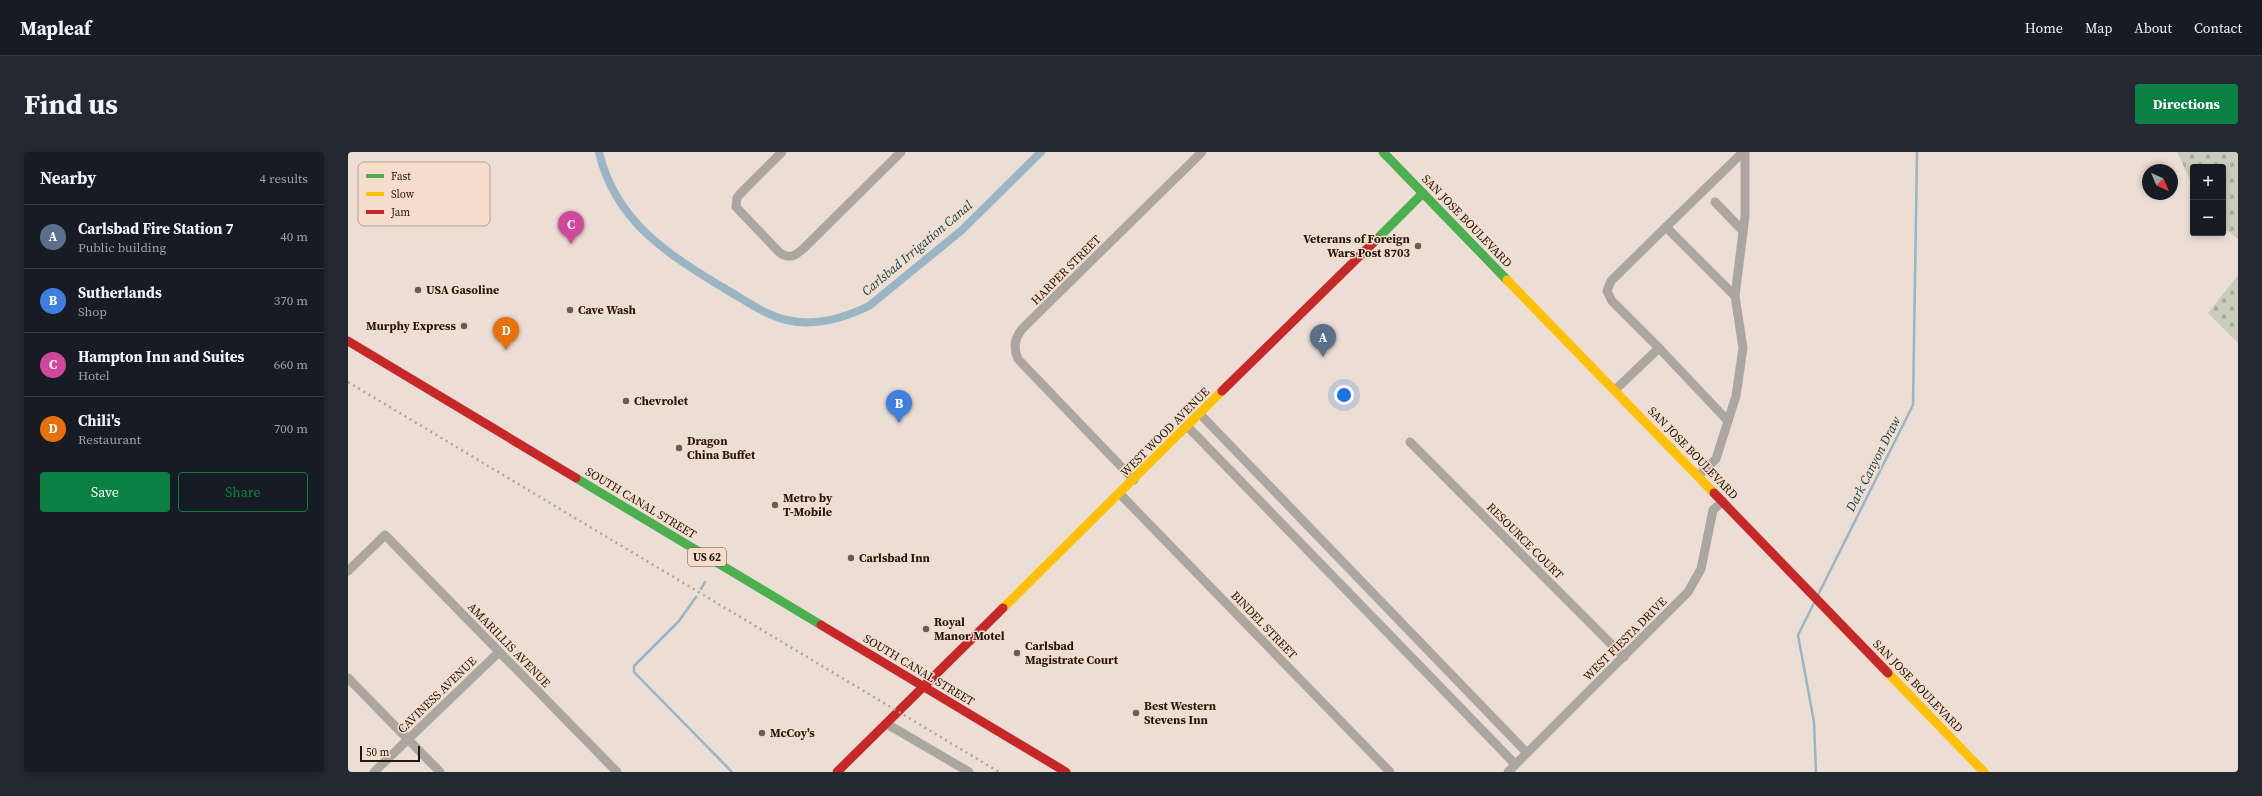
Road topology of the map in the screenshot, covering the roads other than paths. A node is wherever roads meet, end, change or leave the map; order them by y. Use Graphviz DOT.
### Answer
graph roads {
  1 [pos="782,152"];
  2 [pos="901,152"];
  3 [pos="1202,152"];
  4 [pos="1383,152"];
  5 [pos="1744,152"];
  6 [pos="1423,193"];
  7 [pos="1715,202"];
  8 [pos="1666,227"];
  9 [pos="1743,231"];
  10 [pos="1735,296"];
  11 [pos="348,341"];
  12 [pos="1659,348"];
  13 [pos="1614,390"];
  14 [pos="1200,414"];
  15 [pos="1728,421"];
  16 [pos="1188,427"];
  17 [pos="1410,442"];
  18 [pos="1698,476"];
  19 [pos="1134,480"];
  20 [pos="1120,494"];
  21 [pos="1723,501"];
  22 [pos="348,571"];
  23 [pos="500,652"];
  24 [pos="1624,657"];
  25 [pos="348,678"];
  26 [pos="925,687"];
  27 [pos="887,724"];
  28 [pos="408,739"];
  29 [pos="1527,753"];
  30 [pos="1516,764"];
  31 [pos="615,771"];
  32 [pos="374,772"];
  33 [pos="440,772"];
  34 [pos="837,772"];
  35 [pos="969,772"];
  36 [pos="1066,772"];
  37 [pos="1390,772"];
  38 [pos="1508,772"];
  39 [pos="1984,772"];
  1 -- 2 [label="street"];
  3 -- 19 [label="street, HARPER STREET"];
  4 -- 6 [label="main road, SAN JOSE BOULEVARD"];
  5 -- 8 [label="street"];
  5 -- 9 [label="street"];
  6 -- 13 [label="main road, SAN JOSE BOULEVARD"];
  6 -- 14 [label="main road, WEST WOOD AVENUE"];
  7 -- 9 [label="street"];
  8 -- 10 [label="street"];
  8 -- 12 [label="street"];
  9 -- 10 [label="street"];
  10 -- 15 [label="street"];
  11 -- 26 [label="main road, SOUTH CANAL STREET / US 62"];
  12 -- 13 [label="street"];
  12 -- 15 [label="street"];
  13 -- 18 [label="main road, SAN JOSE BOULEVARD"];
  14 -- 16 [label="main road, WEST WOOD AVENUE"];
  14 -- 29 [label="street"];
  15 -- 18 [label="street"];
  16 -- 19 [label="main road, WEST WOOD AVENUE"];
  16 -- 30 [label="street"];
  17 -- 24 [label="street, RESOURCE COURT"];
  18 -- 21 [label="main road, SAN JOSE BOULEVARD"];
  19 -- 20 [label="main road, WEST WOOD AVENUE"];
  20 -- 26 [label="main road, WEST WOOD AVENUE"];
  20 -- 37 [label="street, BINDEL STREET"];
  21 -- 24 [label="street, WEST FIESTA DRIVE"];
  21 -- 39 [label="main road, SAN JOSE BOULEVARD"];
  22 -- 23 [label="street, AMARILLIS AVENUE"];
  23 -- 28 [label="street, CAVINESS AVENUE"];
  23 -- 31 [label="street, AMARILLIS AVENUE"];
  24 -- 29 [label="street, WEST FIESTA DRIVE"];
  25 -- 28 [label="street"];
  26 -- 27 [label="main road, WEST WOOD AVENUE"];
  26 -- 36 [label="main road, SOUTH CANAL STREET / US 62"];
  27 -- 34 [label="main road, WEST WOOD AVENUE"];
  27 -- 35 [label="street"];
  28 -- 32 [label="street, CAVINESS AVENUE"];
  28 -- 33 [label="street"];
  29 -- 30 [label="street, WEST FIESTA DRIVE"];
  30 -- 38 [label="street, WEST FIESTA DRIVE"];
}
